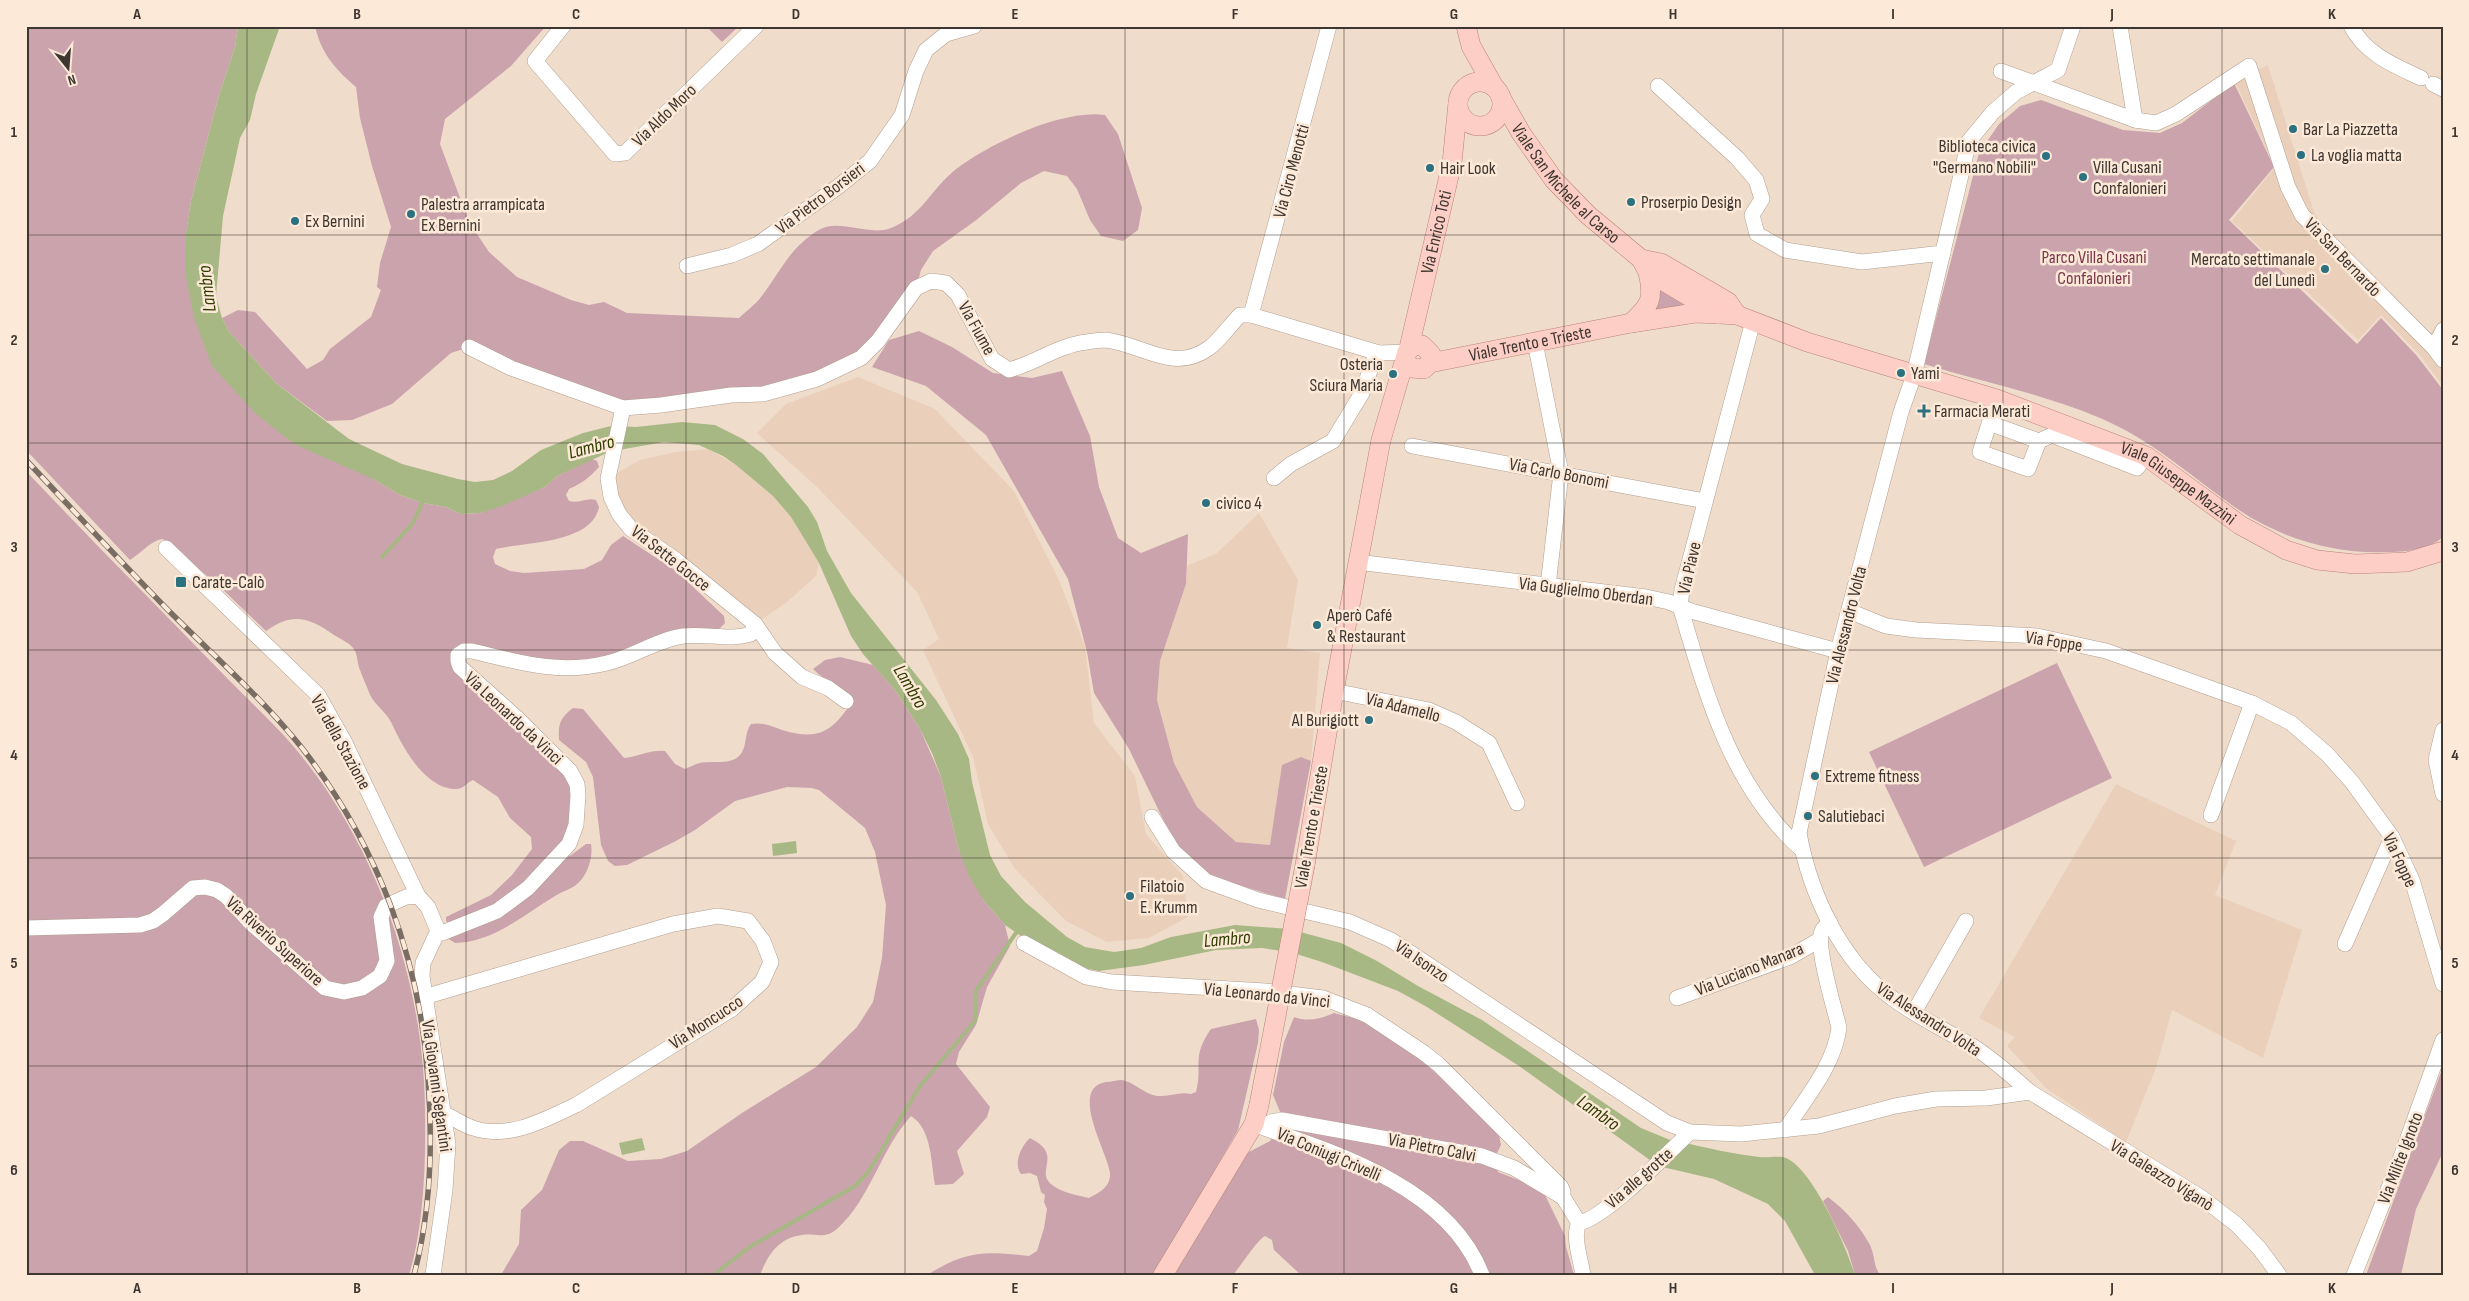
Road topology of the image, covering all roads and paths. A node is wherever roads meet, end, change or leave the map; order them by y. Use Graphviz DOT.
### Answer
graph roads {
  1 [pos="563,26"];
  2 [pos="756,26"];
  3 [pos="974,26"];
  4 [pos="1330,26"];
  5 [pos="1466,26"];
  6 [pos="2073,26"];
  7 [pos="2120,26"];
  8 [pos="2351,26"];
  9 [pos="1471,46"];
  10 [pos="2001,72"];
  11 [pos="2034,84"];
  12 [pos="2432,84"];
  13 [pos="1658,86"];
  14 [pos="1497,92"];
  15 [pos="1460,96"];
  16 [pos="2135,120"];
  17 [pos="1488,124"];
  18 [pos="1521,133"];
  19 [pos="1452,163"];
  20 [pos="1943,253"];
  21 [pos="1644,265"];
  22 [pos="688,266"];
  23 [pos="1251,315"];
  24 [pos="1736,316"];
  25 [pos="1631,323"];
  26 [pos="2443,330"];
  27 [pos="1535,342"];
  28 [pos="469,347"];
  29 [pos="1379,353"];
  30 [pos="2438,354"];
  31 [pos="1419,356"];
  32 [pos="1914,375"];
  33 [pos="1997,399"];
  34 [pos="1393,403"];
  35 [pos="623,408"];
  36 [pos="1989,423"];
  37 [pos="2046,438"];
  38 [pos="1412,446"];
  39 [pos="2146,456"];
  40 [pos="1561,473"];
  41 [pos="1274,478"];
  42 [pos="1705,501"];
  43 [pos="166,548"];
  44 [pos="2443,551"];
  45 [pos="1357,562"];
  46 [pos="1548,586"];
  47 [pos="1680,606"];
  48 [pos="1849,611"];
  49 [pos="755,624"];
  50 [pos="1838,651"];
  51 [pos="1334,691"];
  52 [pos="846,701"];
  53 [pos="2252,703"];
  54 [pos="2443,730"];
  55 [pos="2443,794"];
  56 [pos="1518,803"];
  57 [pos="2211,815"];
  58 [pos="1152,817"];
  59 [pos="2392,837"];
  60 [pos="1802,850"];
  61 [pos="418,896"];
  62 [pos="1966,922"];
  63 [pos="1830,923"];
  64 [pos="26,928"];
  65 [pos="440,932"];
  66 [pos="1821,938"];
  67 [pos="1024,943"];
  68 [pos="2345,944"];
  69 [pos="2443,984"];
  70 [pos="424,997"];
  71 [pos="1677,998"];
  72 [pos="1914,1012"];
  73 [pos="2443,1040"];
  74 [pos="2030,1092"];
  75 [pos="445,1114"];
  76 [pos="1260,1126"];
  77 [pos="1785,1130"];
  78 [pos="1685,1136"];
  79 [pos="1559,1195"];
  80 [pos="1579,1223"];
  81 [pos="433,1275"];
  82 [pos="1163,1275"];
  83 [pos="1482,1275"];
  84 [pos="1583,1275"];
  85 [pos="2279,1275"];
  86 [pos="2354,1275"];
  1 -- 2 [label="street, Via Aldo Moro"];
  3 -- 22 [label="street, Via Pietro Borsieri"];
  4 -- 23 [label="street, Via Ciro Menotti"];
  5 -- 9 [label="main road, Viale San Michele al Carso"];
  6 -- 11 [label="street, Via Alessandro Volta"];
  7 -- 16 [label="street"];
  8 -- 12 [label="street"];
  9 -- 14 [label="main road, Viale San Michele al Carso"];
  9 -- 15 [label="main road, Via Enrico Toti"];
  10 -- 11 [label="street"];
  11 -- 16 [label="street"];
  11 -- 20 [label="street, Via Alessandro Volta"];
  13 -- 20 [label="street"];
  14 -- 15 [label="main road"];
  14 -- 17 [label="main road"];
  14 -- 18 [label="main road, Viale San Michele al Carso"];
  15 -- 17 [label="main road"];
  15 -- 19 [label="main road, Via Enrico Toti"];
  16 -- 30 [label="street, Via San Bernardo"];
  17 -- 18 [label="main road"];
  17 -- 19 [label="main road, Via Enrico Toti"];
  18 -- 21 [label="main road, Viale San Michele al Carso"];
  19 -- 31 [label="main road, Via Enrico Toti"];
  20 -- 32 [label="street, Via Alessandro Volta"];
  21 -- 24 [label="main road, Viale Trento e Trieste"];
  21 -- 25 [label="main road"];
  23 -- 29 [label="street"];
  23 -- 35 [label="street, Via Fiume"];
  24 -- 25 [label="main road, Viale Trento e Trieste"];
  24 -- 32 [label="main road, Viale Trento e Trieste"];
  24 -- 42 [label="street, Via Piave"];
  25 -- 27 [label="main road, Viale Trento e Trieste"];
  26 -- 30 [label="street"];
  27 -- 31 [label="main road, Viale Trento e Trieste"];
  27 -- 40 [label="street"];
  28 -- 35 [label="street"];
  29 -- 31 [label="street"];
  29 -- 41 [label="street"];
  31 -- 34 [label="main road, Via Enrico Toti"];
  32 -- 33 [label="main road, Viale Giuseppe Mazzini"];
  32 -- 48 [label="street, Via Alessandro Volta"];
  33 -- 36 [label="street"];
  33 -- 39 [label="main road, Viale Giuseppe Mazzini"];
  34 -- 45 [label="main road, Viale Trento e Trieste"];
  35 -- 49 [label="street, Via Sette Gocce"];
  36 -- 37 [label="street"];
  36 -- 37 [label="street"];
  37 -- 39 [label="street"];
  38 -- 40 [label="street, Via Carlo Bonomi"];
  39 -- 44 [label="main road, Viale Giuseppe Mazzini"];
  40 -- 42 [label="street, Via Carlo Bonomi"];
  40 -- 46 [label="street"];
  42 -- 47 [label="street, Via Piave"];
  43 -- 61 [label="street, Via della Stazione"];
  45 -- 46 [label="street, Via Guglielmo Oberdan"];
  45 -- 51 [label="main road, Viale Trento e Trieste"];
  46 -- 47 [label="street, Via Guglielmo Oberdan"];
  47 -- 50 [label="street, Via Guglielmo Oberdan"];
  47 -- 60 [label="street, Via Piave"];
  48 -- 50 [label="street, Via Alessandro Volta"];
  48 -- 53 [label="street, Via Foppe"];
  49 -- 52 [label="street"];
  49 -- 65 [label="street, Via Leonardo da Vinci"];
  50 -- 60 [label="street, Via Alessandro Volta"];
  51 -- 56 [label="street, Via Adamello"];
  51 -- 76 [label="main road, Viale Trento e Trieste, bridge"];
  53 -- 57 [label="street"];
  53 -- 59 [label="street, Via Foppe"];
  54 -- 55 [label="street"];
  58 -- 78 [label="street, Via Isonzo"];
  59 -- 68 [label="street"];
  59 -- 69 [label="street, Via Foppe"];
  60 -- 63 [label="street, Via Alessandro Volta"];
  61 -- 64 [label="street, Via Riverio Superiore"];
  61 -- 65 [label="street"];
  62 -- 72 [label="street"];
  63 -- 66 [label="street"];
  63 -- 72 [label="street, Via Alessandro Volta"];
  65 -- 70 [label="street, Via Giovanni Segantini"];
  66 -- 71 [label="street, Via Luciano Manara"];
  66 -- 77 [label="street"];
  67 -- 79 [label="street, Via Leonardo da Vinci"];
  70 -- 75 [label="street, Via Giovanni Segantini"];
  70 -- 75 [label="street, Via Moncucco"];
  72 -- 74 [label="street, Via Alessandro Volta"];
  73 -- 86 [label="street, Via Milite Ignoto"];
  74 -- 77 [label="street"];
  74 -- 85 [label="street, Via Galeazzo Viganò"];
  75 -- 81 [label="street, Via Giovanni Segantini"];
  76 -- 79 [label="street, Via Pietro Calvi"];
  76 -- 82 [label="main road, Viale Trento e Trieste"];
  76 -- 83 [label="street, Via Coniugi Crivelli"];
  77 -- 78 [label="street"];
  78 -- 80 [label="street, Via alle grotte"];
  79 -- 80 [label="street, Via Pietro Calvi"];
  80 -- 84 [label="street"];
}
